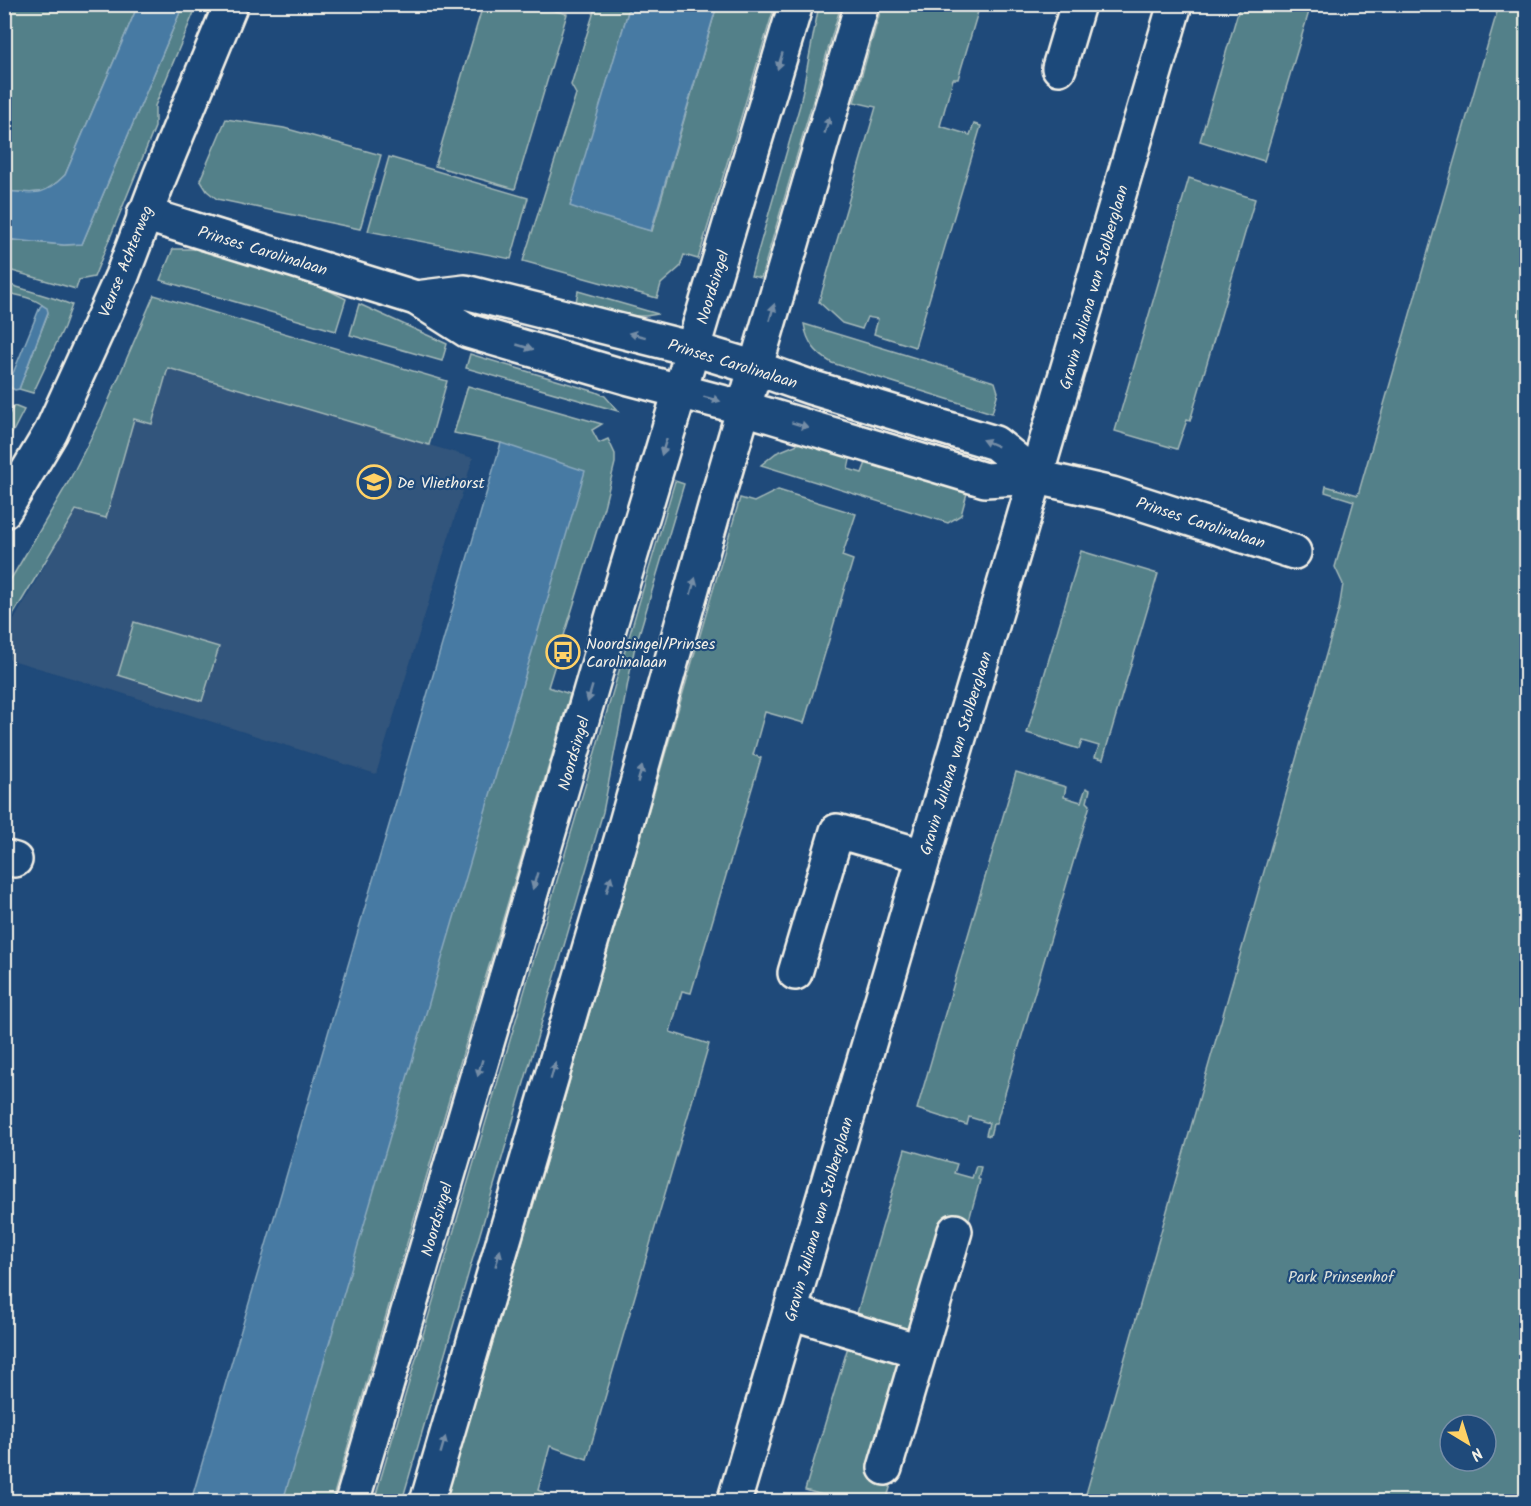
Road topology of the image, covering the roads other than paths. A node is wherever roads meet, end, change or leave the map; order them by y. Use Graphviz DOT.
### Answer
graph roads {
  1 [pos="231,4"];
  2 [pos="796,4"];
  3 [pos="862,4"];
  4 [pos="1078,4"];
  5 [pos="1175,4"];
  6 [pos="1059,68"];
  7 [pos="144,214"];
  8 [pos="416,298"];
  9 [pos="693,350"];
  10 [pos="756,368"];
  11 [pos="681,391"];
  12 [pos="744,408"];
  13 [pos="1037,477"];
  14 [pos="4,511"];
  15 [pos="1294,552"];
  16 [pos="924,856"];
  17 [pos="795,973"];
  18 [pos="955,1231"];
  19 [pos="790,1312"];
  20 [pos="919,1351"];
  21 [pos="885,1468"];
  22 [pos="352,1502"];
  23 [pos="427,1502"];
  24 [pos="734,1502"];
  1 -- 7 [label="street, Veurse Achterweg"];
  2 -- 9 [label="street, Noordsingel, one-way"];
  10 -- 3 [label="street, one-way"];
  4 -- 6 [label="street"];
  5 -- 13 [label="street, Gravin Juliana van Stolberglaan"];
  7 -- 8 [label="street, Prinses Carolinalaan"];
  7 -- 14 [label="street, Veurse Achterweg"];
  9 -- 8 [label="street, Prinses Carolinalaan, one-way"];
  8 -- 11 [label="street, Prinses Carolinalaan, one-way"];
  9 -- 10 [label="street, Prinses Carolinalaan"];
  9 -- 11 [label="street, Noordsingel"];
  10 -- 12 [label="street"];
  13 -- 10 [label="street, Prinses Carolinalaan, one-way"];
  11 -- 12 [label="street, Prinses Carolinalaan, one-way"];
  11 -- 22 [label="street, Noordsingel, one-way"];
  12 -- 13 [label="street, Prinses Carolinalaan, one-way"];
  23 -- 12 [label="street, one-way"];
  13 -- 15 [label="street, Prinses Carolinalaan"];
  13 -- 16 [label="street, Gravin Juliana van Stolberglaan"];
  16 -- 17 [label="street"];
  16 -- 19 [label="street, Gravin Juliana van Stolberglaan"];
  18 -- 20 [label="street"];
  19 -- 20 [label="street"];
  19 -- 24 [label="street, Gravin Juliana van Stolberglaan"];
  20 -- 21 [label="street"];
}
